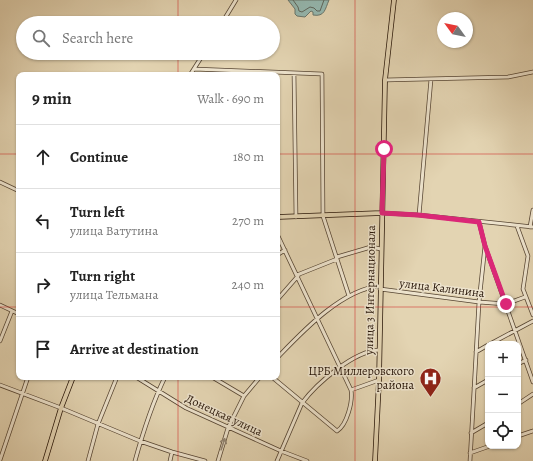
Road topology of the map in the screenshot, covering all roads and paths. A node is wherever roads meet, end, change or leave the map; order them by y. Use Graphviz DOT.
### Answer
graph roads {
  1 [pos="236,0"];
  2 [pos="394,0"];
  3 [pos="226,16"];
  4 [pos="200,60"];
  5 [pos="194,69"];
  6 [pos="206,70"];
  7 [pos="192,72"];
  8 [pos="227,72"];
  9 [pos="533,72"];
  10 [pos="294,73"];
  11 [pos="280,74"];
  12 [pos="385,80"];
  13 [pos="431,80"];
  14 [pos="1,184"];
  15 [pos="16,190"];
  16 [pos="533,210"];
  17 [pos="382,213"];
  18 [pos="418,215"];
  19 [pos="323,216"];
  20 [pos="280,217"];
  21 [pos="296,217"];
  22 [pos="479,222"];
  23 [pos="517,226"];
  24 [pos="532,227"];
  25 [pos="280,240"];
  26 [pos="485,246"];
  27 [pos="381,249"];
  28 [pos="285,250"];
  29 [pos="280,253"];
  30 [pos="337,258"];
  31 [pos="297,276"];
  32 [pos="380,287"];
  33 [pos="280,296"];
  34 [pos="350,296"];
  35 [pos="525,298"];
  36 [pos="479,302"];
  37 [pos="506,304"];
  38 [pos="0,305"];
  39 [pos="12,311"];
  40 [pos="16,313"];
  41 [pos="533,315"];
  42 [pos="316,319"];
  43 [pos="533,321"];
  44 [pos="515,330"];
  45 [pos="0,341"];
  46 [pos="496,341"];
  47 [pos="485,347"];
  48 [pos="379,350"];
  49 [pos="476,352"];
  50 [pos="280,355"];
  51 [pos="526,360"];
  52 [pos="521,362"];
  53 [pos="340,367"];
  54 [pos="27,380"];
  55 [pos="72,380"];
  56 [pos="116,380"];
  57 [pos="141,380"];
  58 [pos="164,380"];
  59 [pos="217,380"];
  60 [pos="257,380"];
  61 [pos="275,380"];
  62 [pos="378,380"];
  63 [pos="485,382"];
  64 [pos="533,382"];
  65 [pos="0,385"];
  66 [pos="474,388"];
  67 [pos="351,390"];
  68 [pos="159,391"];
  69 [pos="22,393"];
  70 [pos="533,394"];
  71 [pos="244,396"];
  72 [pos="521,402"];
  73 [pos="302,403"];
  74 [pos="61,408"];
  75 [pos="98,424"];
  76 [pos="485,425"];
  77 [pos="228,428"];
  78 [pos="533,431"];
  79 [pos="471,433"];
  80 [pos="521,435"];
  81 [pos="140,441"];
  82 [pos="485,448"];
  83 [pos="280,451"];
  84 [pos="172,452"];
  85 [pos="470,453"];
  86 [pos="0,460"];
  87 [pos="45,461"];
  88 [pos="88,461"];
  89 [pos="135,461"];
  90 [pos="170,461"];
  91 [pos="205,461"];
  92 [pos="218,461"];
  93 [pos="276,461"];
  94 [pos="307,461"];
  95 [pos="375,461"];
  96 [pos="470,461"];
  1 -- 3 [label="street"];
  2 -- 12 [label="main road, улица 3 Интернационала"];
  4 -- 5 [label="street"];
  5 -- 6 [label="street"];
  5 -- 7 [label="street"];
  6 -- 8 [label="street"];
  9 -- 13 [label="street"];
  10 -- 11 [label="street"];
  10 -- 19 [label="street"];
  10 -- 21 [label="street"];
  12 -- 13 [label="street"];
  12 -- 17 [label="main road, улица 3 Интернационала"];
  13 -- 18 [label="street"];
  14 -- 15 [label="street"];
  16 -- 24 [label="street"];
  17 -- 18 [label="street"];
  17 -- 19 [label="main road"];
  17 -- 27 [label="main road, улица 3 Интернационала"];
  18 -- 22 [label="street"];
  19 -- 21 [label="main road"];
  19 -- 30 [label="street"];
  20 -- 21 [label="main road"];
  22 -- 23 [label="street"];
  22 -- 26 [label="street"];
  23 -- 24 [label="street"];
  23 -- 35 [label="street"];
  25 -- 28 [label="street"];
  26 -- 36 [label="street"];
  26 -- 37 [label="street"];
  27 -- 30 [label="street"];
  27 -- 32 [label="main road, улица 3 Интернационала"];
  28 -- 29 [label="street"];
  28 -- 31 [label="street"];
  30 -- 31 [label="street"];
  30 -- 34 [label="street"];
  31 -- 33 [label="street"];
  31 -- 42 [label="street"];
  32 -- 34 [label="street, улица Калинина"];
  32 -- 36 [label="street, улица Калинина"];
  32 -- 48 [label="main road, улица 3 Интернационала"];
  34 -- 42 [label="street, улица Калинина"];
  35 -- 37 [label="street, улица Калинина"];
  35 -- 41 [label="street"];
  36 -- 37 [label="street, улица Калинина"];
  36 -- 49 [label="street"];
  37 -- 44 [label="street"];
  38 -- 39 [label="street"];
  39 -- 40 [label="street"];
  39 -- 45 [label="street"];
  42 -- 50 [label="street, улица Калинина"];
  42 -- 53 [label="street"];
  43 -- 44 [label="street"];
  44 -- 46 [label="street"];
  44 -- 51 [label="street"];
  47 -- 49 [label="street"];
  48 -- 53 [label="street"];
  48 -- 62 [label="main road, улица 3 Интернационала"];
  49 -- 66 [label="street"];
  51 -- 52 [label="street"];
  51 -- 64 [label="street"];
  53 -- 67 [label="street"];
  53 -- 73 [label="street"];
  54 -- 69 [label="street"];
  55 -- 74 [label="main road"];
  56 -- 75 [label="street"];
  57 -- 68 [label="street, Донецкая улица"];
  58 -- 68 [label="street"];
  59 -- 71 [label="street"];
  60 -- 71 [label="street"];
  61 -- 73 [label="street"];
  62 -- 67 [label="street"];
  62 -- 95 [label="main road, улица 3 Интернационала"];
  63 -- 66 [label="street"];
  65 -- 69 [label="street"];
  66 -- 79 [label="street"];
  67 -- 73 [label="street"];
  68 -- 77 [label="street, Донецкая улица"];
  68 -- 81 [label="street"];
  69 -- 74 [label="street"];
  69 -- 86 [label="street"];
  70 -- 72 [label="street"];
  71 -- 77 [label="street"];
  73 -- 83 [label="street"];
  74 -- 75 [label="street"];
  74 -- 87 [label="main road"];
  75 -- 81 [label="street"];
  75 -- 88 [label="street"];
  76 -- 79 [label="street"];
  77 -- 83 [label="street, Донецкая улица"];
  92 -- 77 [label="street, one-way"];
  78 -- 80 [label="street"];
  79 -- 85 [label="street"];
  81 -- 84 [label="street"];
  81 -- 89 [label="street"];
  82 -- 85 [label="street"];
  83 -- 93 [label="street"];
  83 -- 94 [label="street, Донецкая улица"];
  84 -- 90 [label="street"];
  84 -- 91 [label="street"];
  85 -- 96 [label="street"];
}
